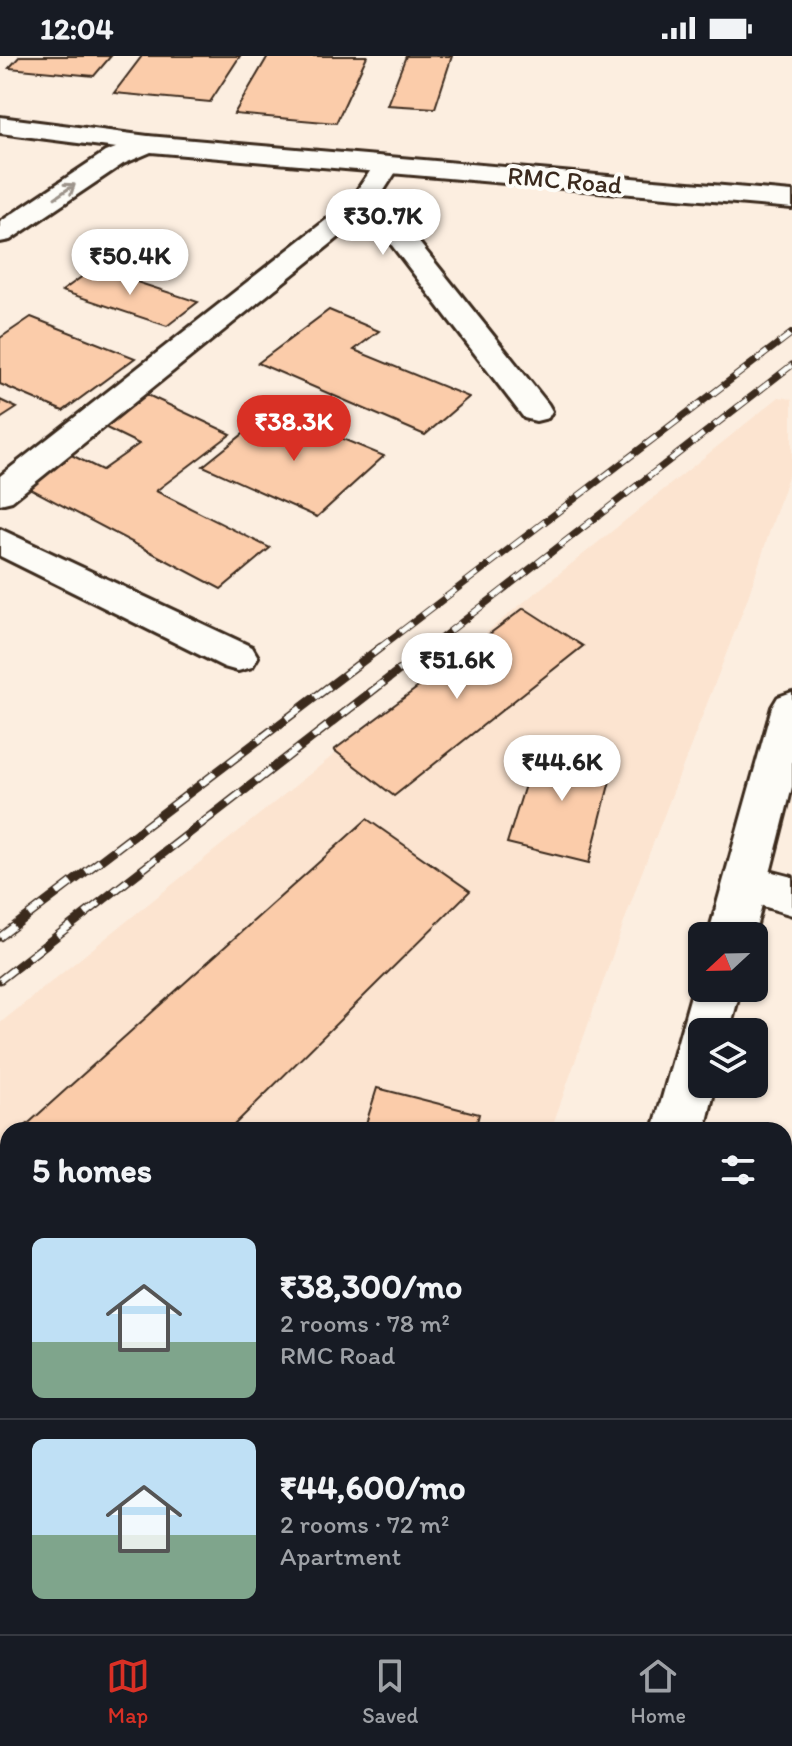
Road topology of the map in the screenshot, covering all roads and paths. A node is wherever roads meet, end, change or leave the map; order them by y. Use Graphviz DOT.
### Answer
graph roads {
  1 [pos="0,125"];
  2 [pos="148,144"];
  3 [pos="386,167"];
  4 [pos="130,180"];
  5 [pos="792,200"];
  6 [pos="359,208"];
  7 [pos="65,222"];
  8 [pos="6,245"];
  9 [pos="536,411"];
  10 [pos="0,493"];
  11 [pos="0,541"];
  12 [pos="238,657"];
  13 [pos="792,707"];
  14 [pos="746,883"];
  15 [pos="792,896"];
  16 [pos="735,922"];
  17 [pos="688,1096"];
  18 [pos="681,1122"];
  1 -- 2 [label="street"];
  2 -- 3 [label="street, RMC Road"];
  2 -- 4 [label="street"];
  8 -- 2 [label="street, RMC Road, one-way"];
  3 -- 5 [label="street, RMC Road"];
  3 -- 6 [label="street"];
  6 -- 9 [label="street"];
  6 -- 10 [label="street"];
  7 -- 8 [label="street, RMC Road"];
  11 -- 12 [label="street"];
  13 -- 14 [label="street"];
  14 -- 15 [label="street"];
  14 -- 16 [label="street"];
  17 -- 18 [label="street"];
}
